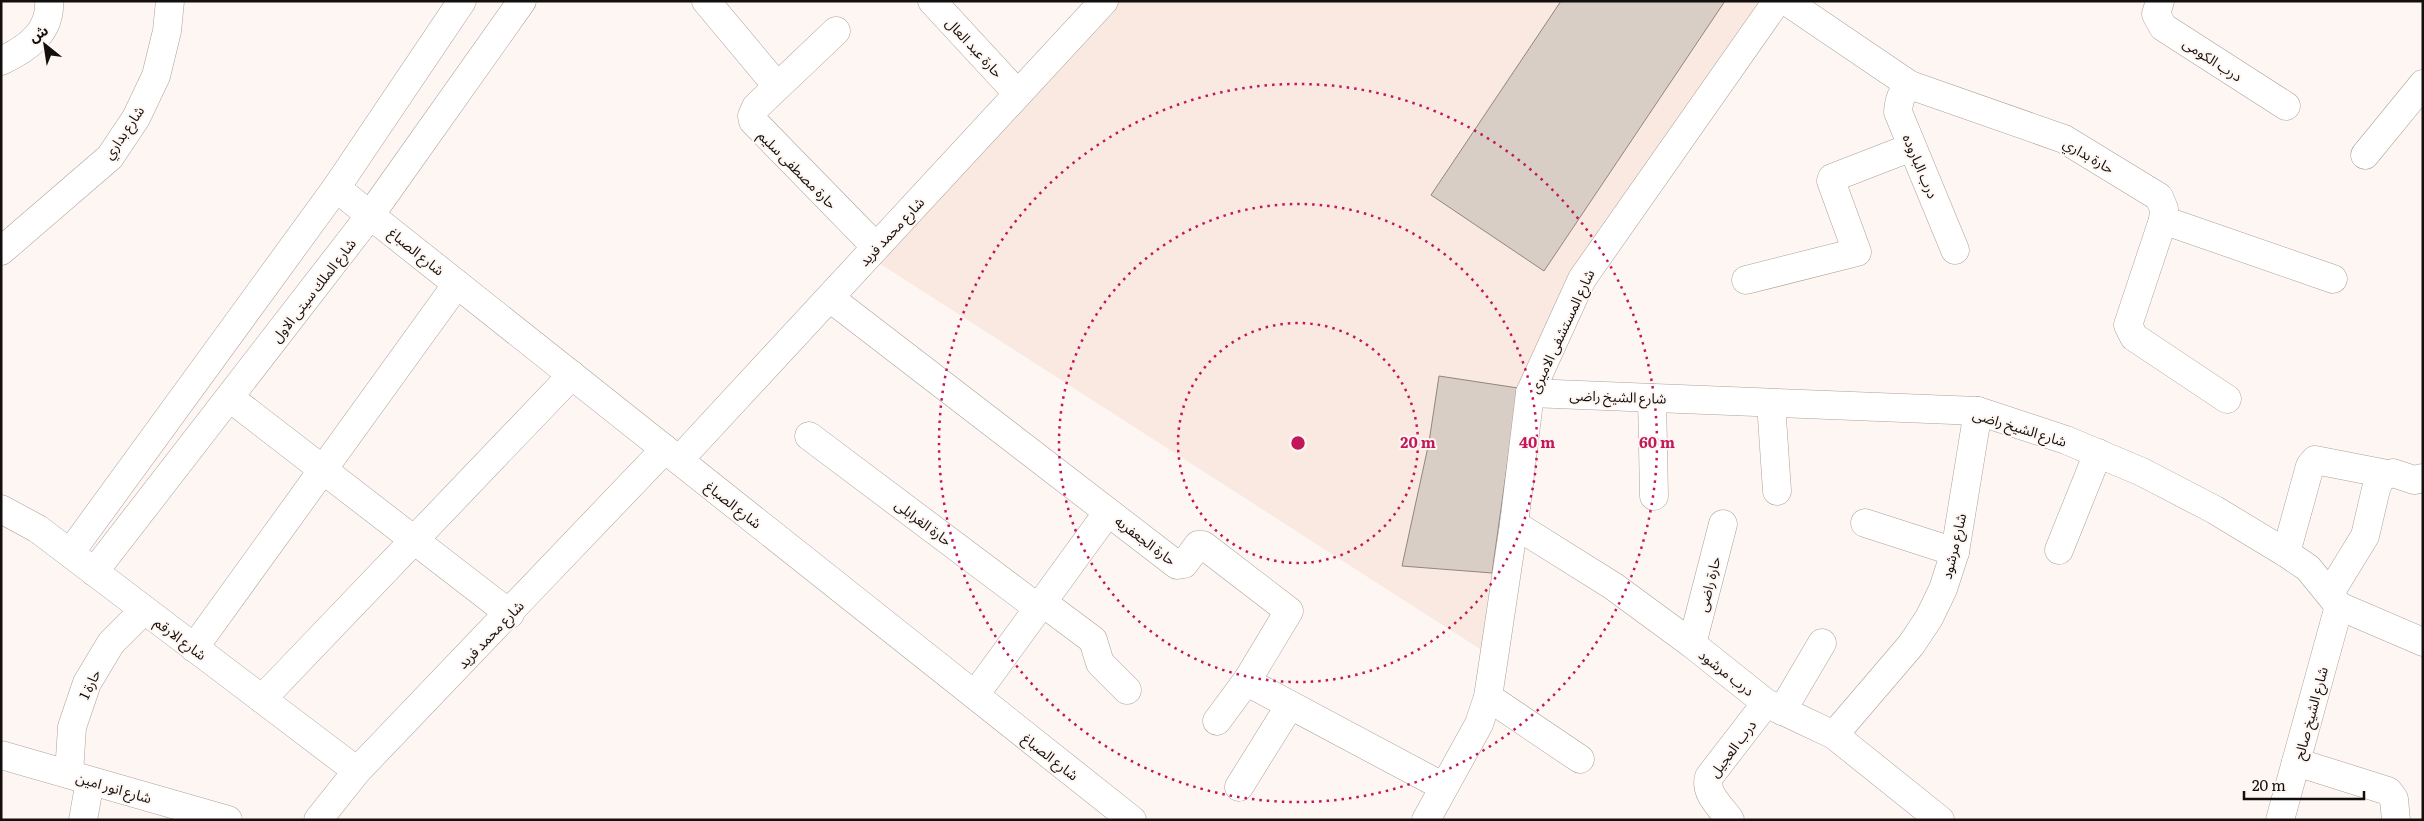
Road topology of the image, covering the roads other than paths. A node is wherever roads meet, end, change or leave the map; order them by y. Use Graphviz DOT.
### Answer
graph roads {
  1 [pos="48,1"];
  2 [pos="170,1"];
  3 [pos="462,1"];
  4 [pos="522,1"];
  5 [pos="706,1"];
  6 [pos="932,1"];
  7 [pos="1104,1"];
  8 [pos="1776,1"];
  9 [pos="1786,1"];
  10 [pos="2160,1"];
  11 [pos="836,32"];
  12 [pos="1,61"];
  13 [pos="2423,84"];
  14 [pos="1910,85"];
  15 [pos="777,86"];
  16 [pos="1018,94"];
  17 [pos="2286,106"];
  18 [pos="1912,147"];
  19 [pos="2366,155"];
  20 [pos="336,188"];
  21 [pos="371,214"];
  22 [pos="2163,220"];
  23 [pos="876,247"];
  24 [pos="1955,250"];
  25 [pos="1,251"];
  26 [pos="1746,280"];
  27 [pos="2333,280"];
  28 [pos="458,284"];
  29 [pos="830,298"];
  30 [pos="572,375"];
  31 [pos="1530,393"];
  32 [pos="230,398"];
  33 [pos="1652,398"];
  34 [pos="2226,399"];
  35 [pos="1771,403"];
  36 [pos="1978,411"];
  37 [pos="809,436"];
  38 [pos="2098,453"];
  39 [pos="672,454"];
  40 [pos="323,470"];
  41 [pos="2387,474"];
  42 [pos="2423,478"];
  43 [pos="1777,491"];
  44 [pos="1654,496"];
  45 [pos="1,509"];
  46 [pos="1108,512"];
  47 [pos="1865,522"];
  48 [pos="1514,524"];
  49 [pos="1723,524"];
  50 [pos="415,541"];
  51 [pos="2059,550"];
  52 [pos="1955,552"];
  53 [pos="70,553"];
  54 [pos="2286,553"];
  55 [pos="94,572"];
  56 [pos="2335,600"];
  57 [pos="1040,605"];
  58 [pos="144,610"];
  59 [pos="510,614"];
  60 [pos="1822,642"];
  61 [pos="2423,642"];
  62 [pos="1692,644"];
  63 [pos="194,648"];
  64 [pos="1248,679"];
  65 [pos="1127,690"];
  66 [pos="975,695"];
  67 [pos="1488,697"];
  68 [pos="262,699"];
  69 [pos="1290,705"];
  70 [pos="1774,707"];
  71 [pos="1217,721"];
  72 [pos="1834,736"];
  73 [pos="1,755"];
  74 [pos="1580,759"];
  75 [pos="2296,762"];
  76 [pos="357,772"];
  77 [pos="80,778"];
  78 [pos="1444,786"];
  79 [pos="1238,787"];
  80 [pos="320,819"];
  81 [pos="83,820"];
  82 [pos="228,820"];
  83 [pos="1132,820"];
  84 [pos="1426,820"];
  85 [pos="1730,820"];
  86 [pos="1940,820"];
  87 [pos="2280,820"];
  88 [pos="2396,820"];
  1 -- 12 [label="street"];
  2 -- 25 [label="street, شارع بداري"];
  3 -- 20 [label="street"];
  4 -- 21 [label="street, شارع الملك سيتى الاول"];
  5 -- 15 [label="street"];
  6 -- 16 [label="street, حارة عبد العال"];
  7 -- 16 [label="street, شارع محمد فريد"];
  8 -- 31 [label="street, شارع المستشفى الاميرى"];
  9 -- 14 [label="street, حارة بداري"];
  10 -- 17 [label="street, درب الكومى"];
  11 -- 15 [label="street, حارة مصطفى سليم"];
  13 -- 19 [label="street"];
  14 -- 18 [label="street, درب الباروده"];
  14 -- 22 [label="street, حارة بداري"];
  15 -- 23 [label="street, حارة مصطفى سليم"];
  16 -- 23 [label="street, شارع محمد فريد"];
  18 -- 24 [label="street, درب الباروده"];
  18 -- 26 [label="street"];
  20 -- 21 [label="street, شارع الصباغ"];
  20 -- 53 [label="street"];
  21 -- 28 [label="street, شارع الصباغ"];
  21 -- 32 [label="street, شارع الملك سيتى الاول"];
  22 -- 27 [label="street"];
  22 -- 34 [label="street"];
  23 -- 29 [label="street, شارع محمد فريد"];
  28 -- 30 [label="street, شارع الصباغ"];
  28 -- 40 [label="street"];
  29 -- 39 [label="street, شارع محمد فريد"];
  29 -- 46 [label="street, حارة الجعفريه"];
  30 -- 39 [label="street, شارع الصباغ"];
  30 -- 50 [label="street"];
  31 -- 33 [label="street, شارع الشيخ راضى"];
  31 -- 48 [label="street, شارع المستشفى الاميرى"];
  32 -- 40 [label="street"];
  32 -- 55 [label="street, شارع الملك سيتى الاول"];
  33 -- 35 [label="street, شارع الشيخ راضى"];
  33 -- 44 [label="street"];
  35 -- 36 [label="street, شارع الشيخ راضى"];
  35 -- 43 [label="street"];
  36 -- 38 [label="street, شارع الشيخ راضى"];
  36 -- 52 [label="street, شارع مرشود"];
  37 -- 57 [label="street, حارة الغرابلى"];
  38 -- 51 [label="street"];
  38 -- 54 [label="street, شارع الشيخ راضى"];
  39 -- 59 [label="street, شارع محمد فريد"];
  39 -- 66 [label="street, شارع الصباغ"];
  40 -- 50 [label="street"];
  40 -- 63 [label="street"];
  41 -- 42 [label="street"];
  41 -- 54 [label="street"];
  41 -- 56 [label="street, شارع الشيخ صالح"];
  45 -- 53 [label="street, شارع الارقم"];
  46 -- 57 [label="street"];
  46 -- 64 [label="street, حارة الجعفريه"];
  47 -- 52 [label="street"];
  48 -- 62 [label="street, درب مرشود"];
  48 -- 67 [label="street, شارع المستشفى الاميرى"];
  49 -- 62 [label="street, حارة راضى"];
  50 -- 59 [label="street"];
  50 -- 68 [label="street"];
  52 -- 72 [label="street, شارع مرشود"];
  53 -- 55 [label="street, شارع الارقم"];
  54 -- 56 [label="street, شارع الشيخ راضى"];
  55 -- 58 [label="street, شارع الارقم"];
  56 -- 61 [label="street, شارع الشيخ راضى"];
  56 -- 75 [label="street, شارع الشيخ صالح"];
  57 -- 65 [label="street, حارة الغرابلى"];
  57 -- 66 [label="street"];
  58 -- 63 [label="street, شارع الارقم"];
  58 -- 77 [label="street, حارة 1"];
  59 -- 76 [label="street, شارع محمد فريد"];
  60 -- 70 [label="street"];
  62 -- 70 [label="street, درب مرشود"];
  63 -- 68 [label="street, شارع الارقم"];
  64 -- 69 [label="street"];
  64 -- 71 [label="street"];
  66 -- 83 [label="street, شارع الصباغ"];
  67 -- 74 [label="street"];
  67 -- 78 [label="street, شارع المستشفى الاميرى"];
  68 -- 76 [label="street, شارع الارقم"];
  69 -- 78 [label="street"];
  69 -- 79 [label="street"];
  70 -- 72 [label="street, درب مرشود"];
  70 -- 85 [label="street, درب العجيل"];
  72 -- 86 [label="street, درب مرشود"];
  73 -- 77 [label="street, شارع انور امين"];
  75 -- 87 [label="street, شارع الشيخ صالح"];
  75 -- 88 [label="street"];
  76 -- 80 [label="street, شارع محمد فريد"];
  77 -- 81 [label="street, حارة 1"];
  77 -- 82 [label="street, شارع انور امين"];
  78 -- 84 [label="street, شارع المستشفى الاميرى"];
}
